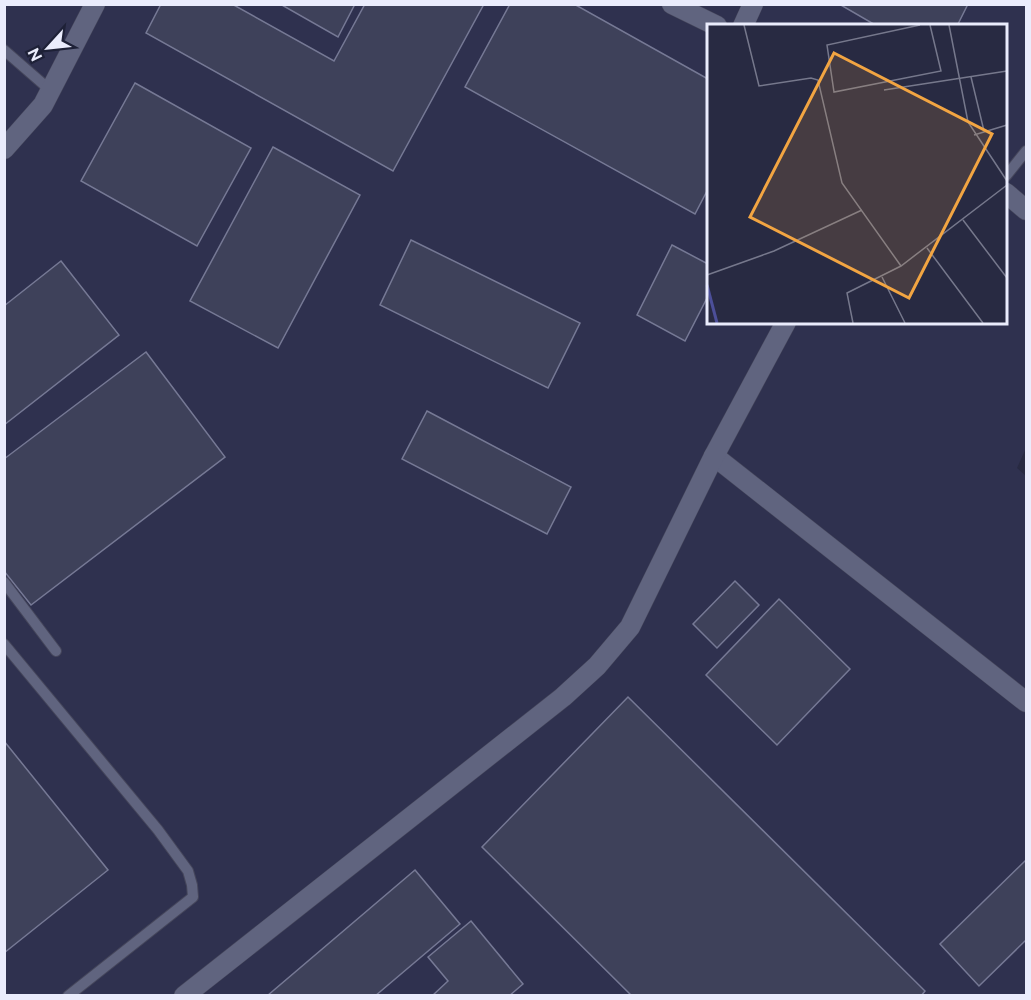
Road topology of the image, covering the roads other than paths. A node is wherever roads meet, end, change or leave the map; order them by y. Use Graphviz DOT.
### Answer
graph roads {
  1 [pos="94,4"];
  2 [pos="672,4"];
  3 [pos="753,4"];
  4 [pos="713,24"];
  5 [pos="744,24"];
  6 [pos="4,50"];
  7 [pos="50,90"];
  8 [pos="4,148"];
  9 [pos="1026,151"];
  10 [pos="1007,174"];
  11 [pos="1007,195"];
  12 [pos="1026,210"];
  13 [pos="785,324"];
  14 [pos="714,456"];
  15 [pos="4,582"];
  16 [pos="4,644"];
  17 [pos="56,651"];
  18 [pos="1026,702"];
  19 [pos="68,996"];
  20 [pos="184,996"];
  1 -- 7 [label="street"];
  2 -- 4 [label="street"];
  3 -- 5 [label="street"];
  6 -- 7 [label="lane"];
  7 -- 8 [label="street"];
  9 -- 10 [label="lane"];
  11 -- 12 [label="street"];
  13 -- 14 [label="street"];
  14 -- 18 [label="street"];
  14 -- 20 [label="street"];
  15 -- 17 [label="lane"];
  16 -- 19 [label="lane"];
}
